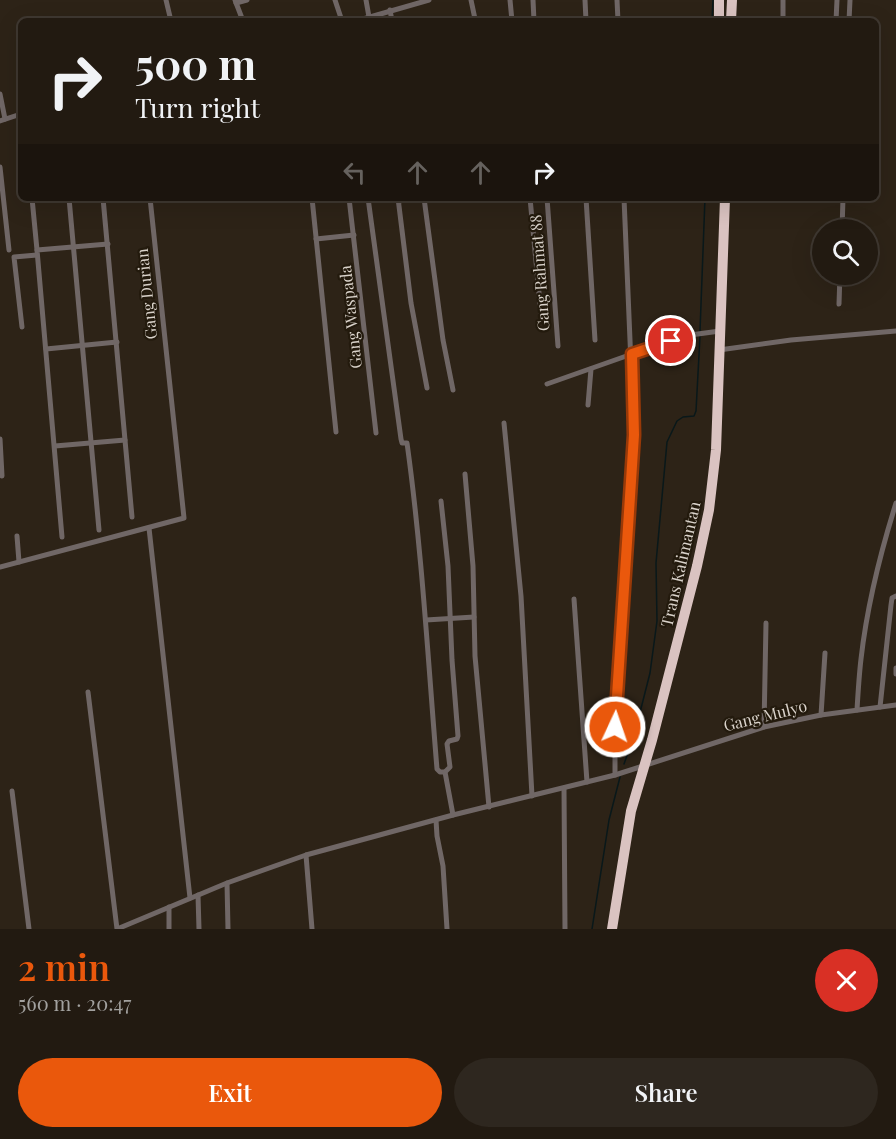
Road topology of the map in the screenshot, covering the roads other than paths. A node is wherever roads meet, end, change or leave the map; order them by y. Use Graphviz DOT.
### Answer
graph roads {
  1 [pos="166,0"];
  2 [pos="247,0"];
  3 [pos="335,0"];
  4 [pos="366,0"];
  5 [pos="429,0"];
  6 [pos="471,0"];
  7 [pos="510,0"];
  8 [pos="533,0"];
  9 [pos="585,0"];
  10 [pos="618,0"];
  11 [pos="719,0"];
  12 [pos="732,0"];
  13 [pos="783,0"];
  14 [pos="837,0"];
  15 [pos="850,0"];
  16 [pos="236,2"];
  17 [pos="390,10"];
  18 [pos="170,18"];
  19 [pos="242,18"];
  20 [pos="341,18"];
  21 [pos="372,18"];
  22 [pos="391,18"];
  23 [pos="476,18"];
  24 [pos="512,18"];
  25 [pos="534,18"];
  26 [pos="586,18"];
  27 [pos="618,18"];
  28 [pos="718,18"];
  29 [pos="731,18"];
  30 [pos="783,18"];
  31 [pos="836,18"];
  32 [pos="849,18"];
  33 [pos="0,94"];
  34 [pos="18,115"];
  35 [pos="3,120"];
  36 [pos="0,167"];
  37 [pos="32,201"];
  38 [pos="69,201"];
  39 [pos="103,201"];
  40 [pos="150,201"];
  41 [pos="312,201"];
  42 [pos="349,201"];
  43 [pos="368,201"];
  44 [pos="398,201"];
  45 [pos="424,201"];
  46 [pos="530,201"];
  47 [pos="547,201"];
  48 [pos="586,201"];
  49 [pos="624,201"];
  50 [pos="725,201"];
  51 [pos="843,201"];
  52 [pos="842,219"];
  53 [pos="354,235"];
  54 [pos="316,239"];
  55 [pos="108,244"];
  56 [pos="73,246"];
  57 [pos="9,250"];
  58 [pos="37,253"];
  59 [pos="840,285"];
  60 [pos="839,304"];
  61 [pos="541,314"];
  62 [pos="22,327"];
  63 [pos="720,331"];
  64 [pos="896,331"];
  65 [pos="595,340"];
  66 [pos="117,342"];
  67 [pos="81,346"];
  68 [pos="558,346"];
  69 [pos="46,349"];
  70 [pos="719,350"];
  71 [pos="632,354"];
  72 [pos="591,369"];
  73 [pos="547,384"];
  74 [pos="427,388"];
  75 [pos="453,390"];
  76 [pos="588,405"];
  77 [pos="504,423"];
  78 [pos="336,432"];
  79 [pos="376,433"];
  80 [pos="0,439"];
  81 [pos="125,440"];
  82 [pos="90,444"];
  83 [pos="55,446"];
  84 [pos="465,474"];
  85 [pos="2,476"];
  86 [pos="441,501"];
  87 [pos="896,503"];
  88 [pos="132,517"];
  89 [pos="149,528"];
  90 [pos="99,530"];
  91 [pos="17,536"];
  92 [pos="62,537"];
  93 [pos="19,562"];
  94 [pos="0,567"];
  95 [pos="896,596"];
  96 [pos="574,599"];
  97 [pos="474,617"];
  98 [pos="450,619"];
  99 [pos="426,620"];
  100 [pos="766,623"];
  101 [pos="825,653"];
  102 [pos="896,668"];
  103 [pos="896,674"];
  104 [pos="88,692"];
  105 [pos="896,705"];
  106 [pos="880,707"];
  107 [pos="857,710"];
  108 [pos="820,715"];
  109 [pos="764,727"];
  110 [pos="643,767"];
  111 [pos="445,772"];
  112 [pos="616,775"];
  113 [pos="587,782"];
  114 [pos="564,788"];
  115 [pos="12,791"];
  116 [pos="532,796"];
  117 [pos="489,807"];
  118 [pos="453,815"];
  119 [pos="436,820"];
  120 [pos="306,855"];
  121 [pos="227,883"];
  122 [pos="198,895"];
  123 [pos="190,898"];
  124 [pos="169,907"];
  125 [pos="135,921"];
  126 [pos="29,929"];
  127 [pos="136,929"];
  128 [pos="169,929"];
  129 [pos="199,929"];
  130 [pos="228,929"];
  131 [pos="312,929"];
  132 [pos="447,929"];
  133 [pos="565,929"];
  134 [pos="612,929"];
  1 -- 18 [label="street"];
  2 -- 16 [label="street"];
  3 -- 20 [label="street"];
  4 -- 21 [label="street"];
  5 -- 17 [label="street"];
  6 -- 23 [label="street"];
  7 -- 24 [label="street"];
  8 -- 25 [label="street"];
  9 -- 26 [label="street"];
  10 -- 27 [label="street"];
  11 -- 28 [label="highway"];
  12 -- 29 [label="highway"];
  13 -- 30 [label="street"];
  14 -- 31 [label="street"];
  15 -- 32 [label="street"];
  16 -- 19 [label="street"];
  17 -- 21 [label="street"];
  17 -- 22 [label="street"];
  33 -- 35 [label="street"];
  34 -- 35 [label="street"];
  36 -- 57 [label="street"];
  37 -- 58 [label="street"];
  38 -- 56 [label="street"];
  39 -- 55 [label="street"];
  40 -- 89 [label="street, Gang Durian"];
  41 -- 54 [label="street"];
  42 -- 53 [label="street, Gang Waspada"];
  43 -- 99 [label="street"];
  44 -- 74 [label="street"];
  45 -- 75 [label="street"];
  46 -- 61 [label="street"];
  47 -- 68 [label="street, Gang Rahmat 88"];
  48 -- 65 [label="street"];
  49 -- 71 [label="street"];
  50 -- 63 [label="highway, Trans Kalimantan"];
  51 -- 52 [label="street"];
  53 -- 54 [label="street"];
  53 -- 79 [label="street, Gang Waspada"];
  54 -- 78 [label="street"];
  55 -- 56 [label="street"];
  55 -- 66 [label="street"];
  56 -- 58 [label="street"];
  56 -- 67 [label="street"];
  58 -- 62 [label="street"];
  58 -- 69 [label="street"];
  59 -- 60 [label="street"];
  63 -- 70 [label="highway, Trans Kalimantan"];
  63 -- 71 [label="street"];
  64 -- 70 [label="street"];
  66 -- 67 [label="street"];
  66 -- 81 [label="street"];
  67 -- 69 [label="street"];
  67 -- 82 [label="street"];
  69 -- 83 [label="street"];
  70 -- 110 [label="highway, Trans Kalimantan"];
  71 -- 72 [label="street"];
  71 -- 112 [label="street"];
  72 -- 73 [label="street"];
  72 -- 76 [label="street"];
  77 -- 116 [label="street"];
  80 -- 85 [label="street"];
  81 -- 82 [label="street"];
  81 -- 88 [label="street"];
  82 -- 83 [label="street"];
  82 -- 90 [label="street"];
  83 -- 92 [label="street"];
  84 -- 97 [label="street"];
  86 -- 98 [label="street"];
  87 -- 107 [label="street"];
  89 -- 93 [label="street"];
  89 -- 123 [label="street"];
  91 -- 93 [label="street"];
  93 -- 94 [label="street"];
  95 -- 106 [label="street"];
  96 -- 113 [label="street"];
  97 -- 98 [label="street"];
  97 -- 117 [label="street"];
  98 -- 99 [label="street"];
  98 -- 111 [label="street"];
  99 -- 111 [label="street"];
  100 -- 109 [label="street"];
  101 -- 108 [label="street"];
  102 -- 103 [label="street"];
  104 -- 125 [label="street"];
  105 -- 106 [label="street, Gang Mulyo"];
  106 -- 107 [label="street, Gang Mulyo"];
  107 -- 108 [label="street, Gang Mulyo"];
  108 -- 109 [label="street, Gang Mulyo"];
  109 -- 110 [label="street, Gang Mulyo"];
  110 -- 112 [label="street, Gang Mulyo"];
  110 -- 134 [label="highway, Trans Kalimantan"];
  111 -- 118 [label="street"];
  112 -- 113 [label="street, Gang Mulyo"];
  113 -- 114 [label="street, Gang Mulyo"];
  114 -- 116 [label="street, Gang Mulyo"];
  114 -- 133 [label="street"];
  115 -- 126 [label="street"];
  116 -- 117 [label="street, Gang Mulyo"];
  117 -- 118 [label="street, Gang Mulyo"];
  118 -- 119 [label="street, Gang Mulyo"];
  119 -- 120 [label="street, Gang Mulyo"];
  119 -- 132 [label="street"];
  120 -- 121 [label="street, Gang Mulyo"];
  120 -- 131 [label="street"];
  121 -- 122 [label="street, Gang Mulyo"];
  121 -- 130 [label="street"];
  122 -- 123 [label="street, Gang Mulyo"];
  122 -- 129 [label="street"];
  123 -- 124 [label="street, Gang Mulyo"];
  124 -- 125 [label="street, Gang Mulyo"];
  124 -- 128 [label="street"];
  125 -- 127 [label="street"];
}
